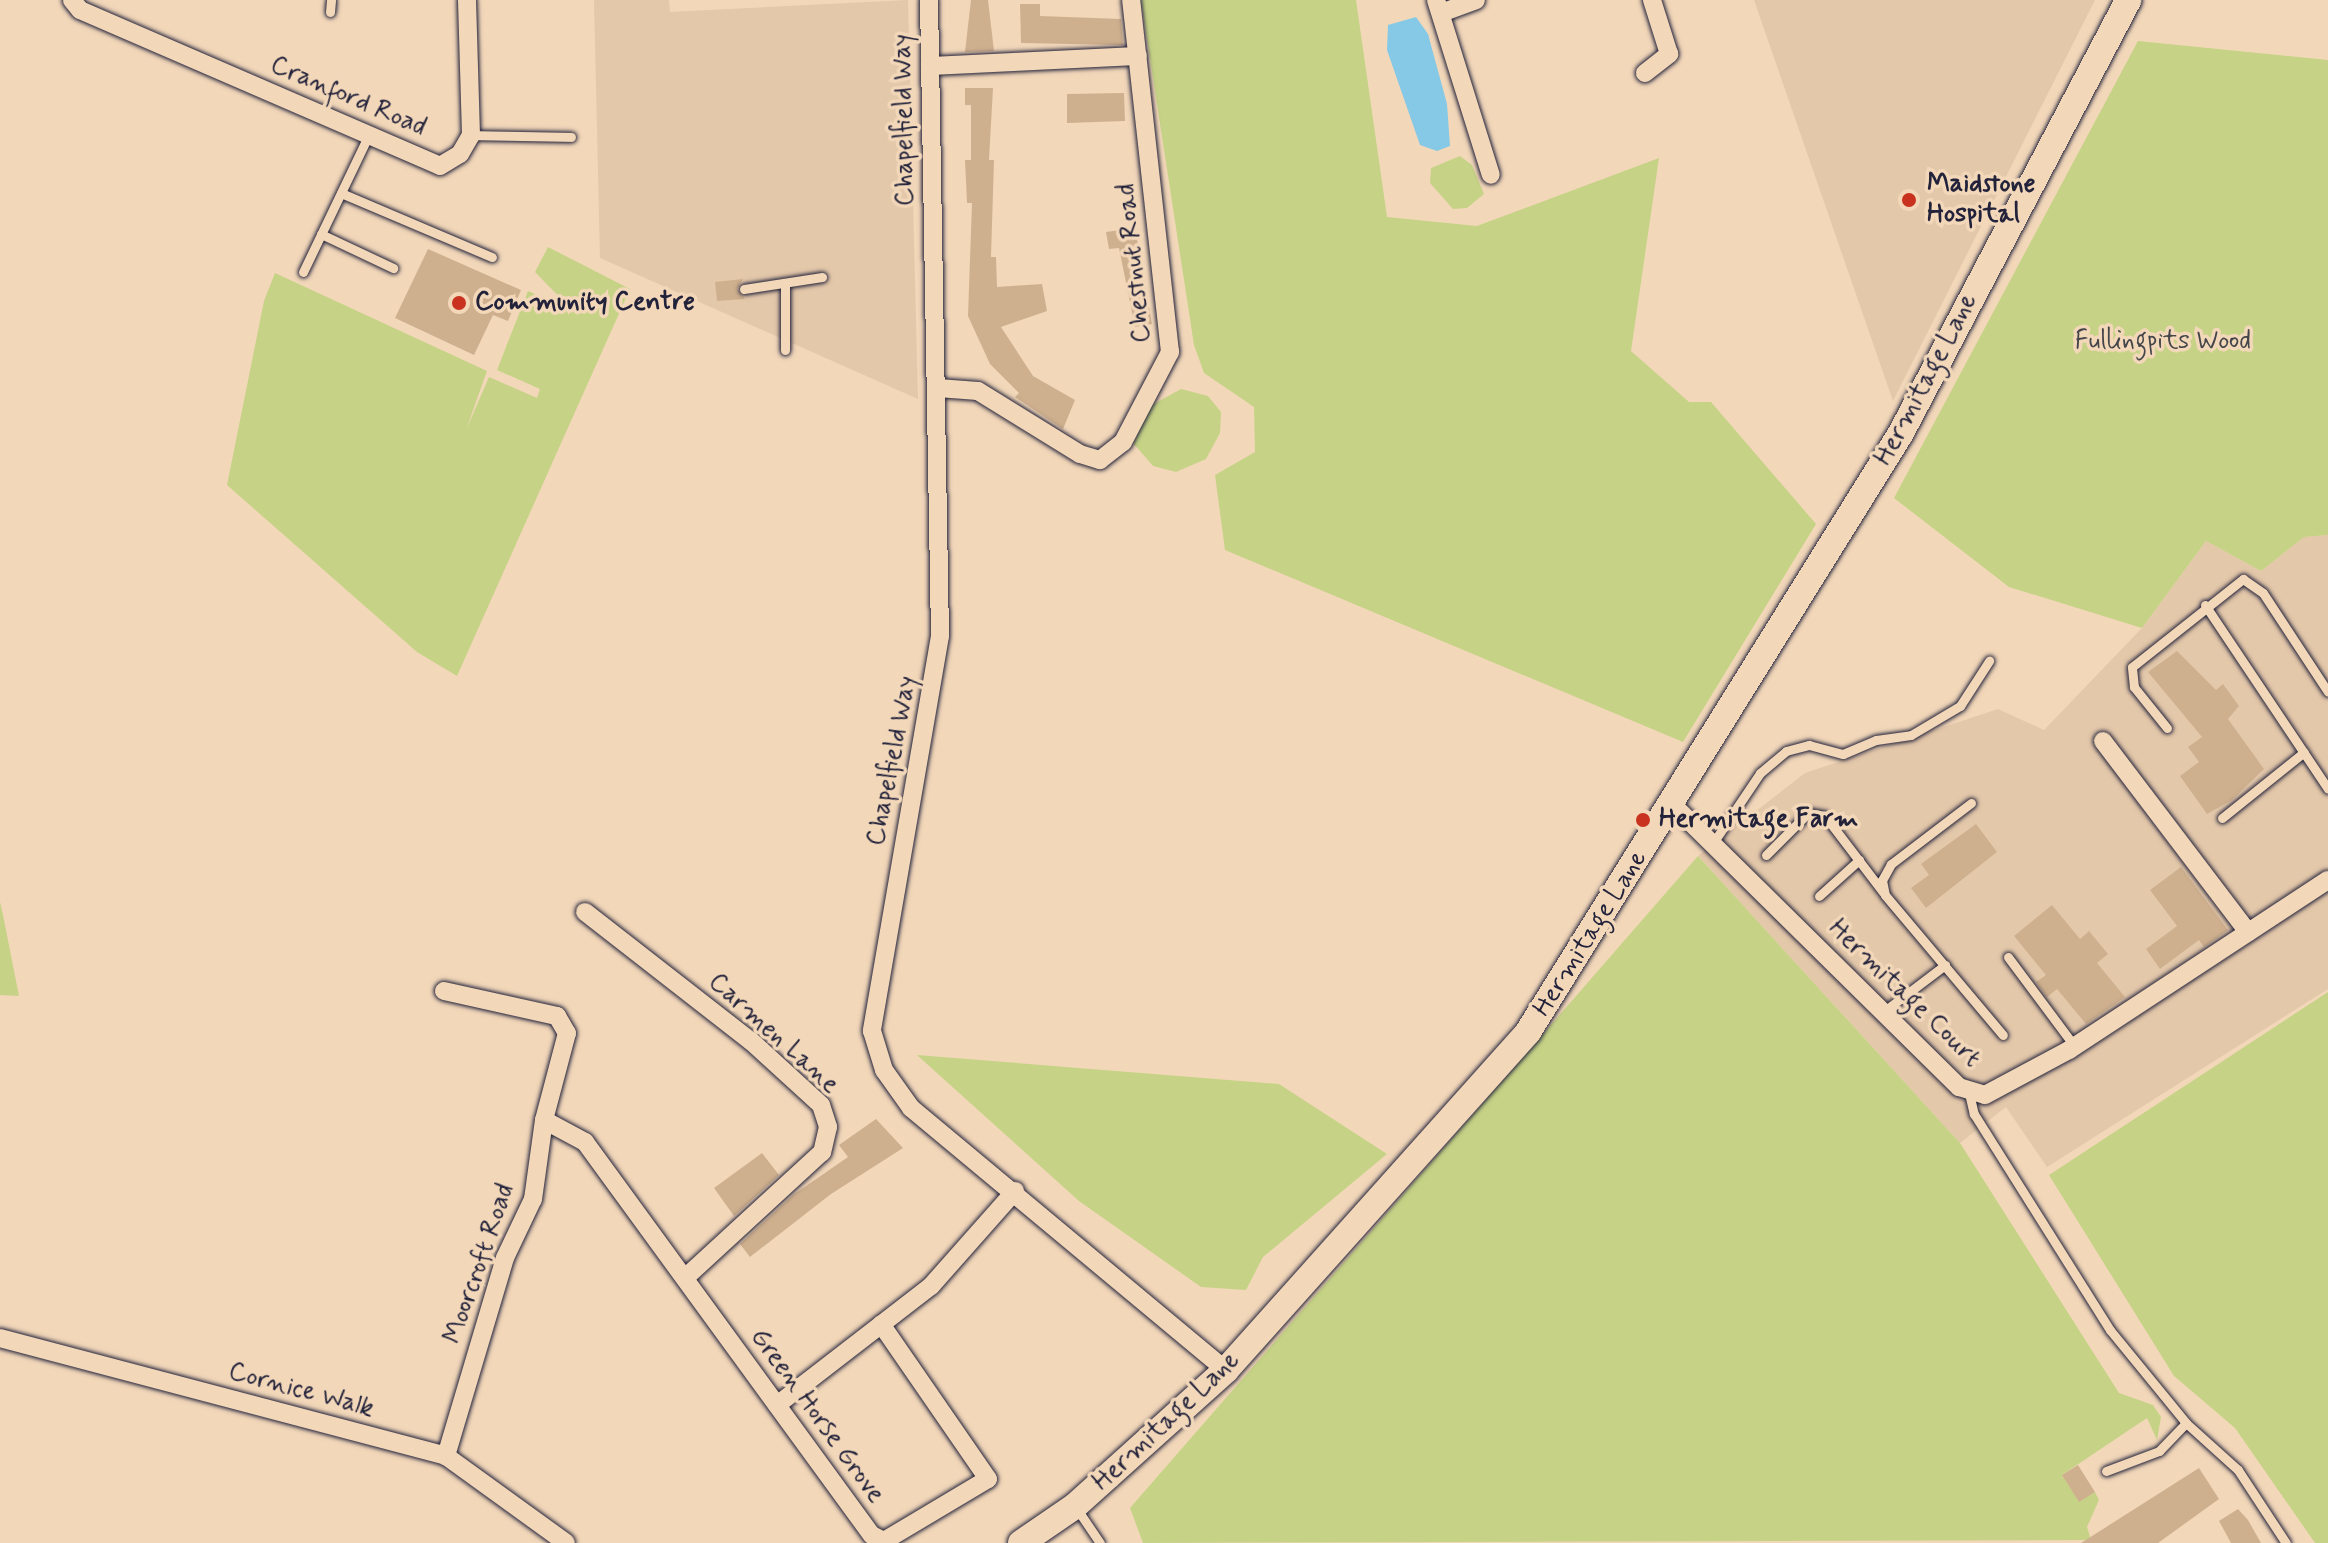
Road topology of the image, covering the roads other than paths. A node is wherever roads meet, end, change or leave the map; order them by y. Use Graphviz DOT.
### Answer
graph roads {
  1 [pos="72,0"];
  2 [pos="331,0"];
  3 [pos="467,0"];
  4 [pos="929,0"];
  5 [pos="1131,0"];
  6 [pos="1476,0"];
  7 [pos="1652,0"];
  8 [pos="2128,0"];
  9 [pos="1438,6"];
  10 [pos="330,12"];
  11 [pos="1138,56"];
  12 [pos="930,66"];
  13 [pos="1645,73"];
  14 [pos="369,134"];
  15 [pos="471,135"];
  16 [pos="571,137"];
  17 [pos="1491,175"];
  18 [pos="341,193"];
  19 [pos="321,234"];
  20 [pos="492,257"];
  21 [pos="393,268"];
  22 [pos="303,272"];
  23 [pos="822,277"];
  24 [pos="785,283"];
  25 [pos="744,289"];
  26 [pos="785,350"];
  27 [pos="938,388"];
  28 [pos="2205,605"];
  29 [pos="1989,661"];
  30 [pos="2328,692"];
  31 [pos="2167,728"];
  32 [pos="2103,741"];
  33 [pos="2304,752"];
  34 [pos="2328,789"];
  35 [pos="1971,803"];
  36 [pos="1673,805"];
  37 [pos="2222,818"];
  38 [pos="1713,843"];
  39 [pos="1766,855"];
  40 [pos="1859,860"];
  41 [pos="2324,882"];
  42 [pos="1885,895"];
  43 [pos="1819,896"];
  44 [pos="585,912"];
  45 [pos="2248,932"];
  46 [pos="2008,957"];
  47 [pos="1945,965"];
  48 [pos="444,991"];
  49 [pos="1883,1012"];
  50 [pos="2003,1035"];
  51 [pos="2075,1047"];
  52 [pos="1969,1093"];
  53 [pos="544,1120"];
  54 [pos="1015,1191"];
  55 [pos="685,1278"];
  56 [pos="881,1324"];
  57 [pos="0,1338"];
  58 [pos="1226,1370"];
  59 [pos="777,1405"];
  60 [pos="2186,1423"];
  61 [pos="446,1456"];
  62 [pos="2106,1471"];
  63 [pos="1075,1506"];
  64 [pos="566,1543"];
  65 [pos="1021,1543"];
  66 [pos="1100,1543"];
  67 [pos="2286,1543"];
  1 -- 14 [label="street, Cranford Road"];
  2 -- 10 [label="lane"];
  3 -- 15 [label="street"];
  4 -- 12 [label="street, Chapelfield Way"];
  5 -- 11 [label="street, Chestnut Road"];
  6 -- 9 [label="street"];
  7 -- 13 [label="street"];
  8 -- 36 [label="main road, Hermitage Lane"];
  9 -- 17 [label="street"];
  11 -- 12 [label="street"];
  11 -- 27 [label="street, Chestnut Road"];
  12 -- 27 [label="street, Chapelfield Way"];
  14 -- 15 [label="street, Cranford Road"];
  14 -- 18 [label="lane"];
  15 -- 16 [label="lane"];
  18 -- 19 [label="lane"];
  18 -- 20 [label="lane"];
  19 -- 21 [label="lane"];
  19 -- 22 [label="lane"];
  23 -- 24 [label="lane"];
  24 -- 25 [label="lane"];
  24 -- 26 [label="lane"];
  27 -- 54 [label="street, Chapelfield Way"];
  28 -- 30 [label="lane"];
  28 -- 31 [label="lane"];
  28 -- 33 [label="lane"];
  29 -- 38 [label="lane"];
  32 -- 45 [label="street"];
  33 -- 34 [label="lane"];
  33 -- 37 [label="lane"];
  35 -- 42 [label="lane"];
  36 -- 38 [label="street, Hermitage Court"];
  36 -- 58 [label="main road, Hermitage Lane"];
  38 -- 49 [label="street, Hermitage Court"];
  39 -- 40 [label="lane"];
  40 -- 42 [label="lane"];
  40 -- 43 [label="lane"];
  41 -- 45 [label="street, Hermitage Court"];
  42 -- 47 [label="lane"];
  44 -- 55 [label="street, Carmen Lane"];
  45 -- 51 [label="street, Hermitage Court"];
  46 -- 51 [label="lane"];
  47 -- 49 [label="lane"];
  47 -- 50 [label="lane"];
  48 -- 53 [label="street, Moorcroft Road"];
  49 -- 52 [label="street, Hermitage Court"];
  51 -- 52 [label="street, Hermitage Court"];
  52 -- 60 [label="lane"];
  53 -- 55 [label="street, Green Horse Grove"];
  53 -- 61 [label="street, Moorcroft Road"];
  54 -- 56 [label="street"];
  54 -- 58 [label="street, Chapelfield Way"];
  55 -- 59 [label="street, Green Horse Grove"];
  56 -- 59 [label="street"];
  56 -- 59 [label="street, Green Horse Grove"];
  57 -- 61 [label="street, Cornice Walk"];
  58 -- 63 [label="main road, Hermitage Lane"];
  60 -- 62 [label="lane"];
  60 -- 67 [label="lane"];
  61 -- 64 [label="street, Cornice Walk"];
  63 -- 65 [label="main road, Hermitage Lane"];
  63 -- 66 [label="lane"];
}
